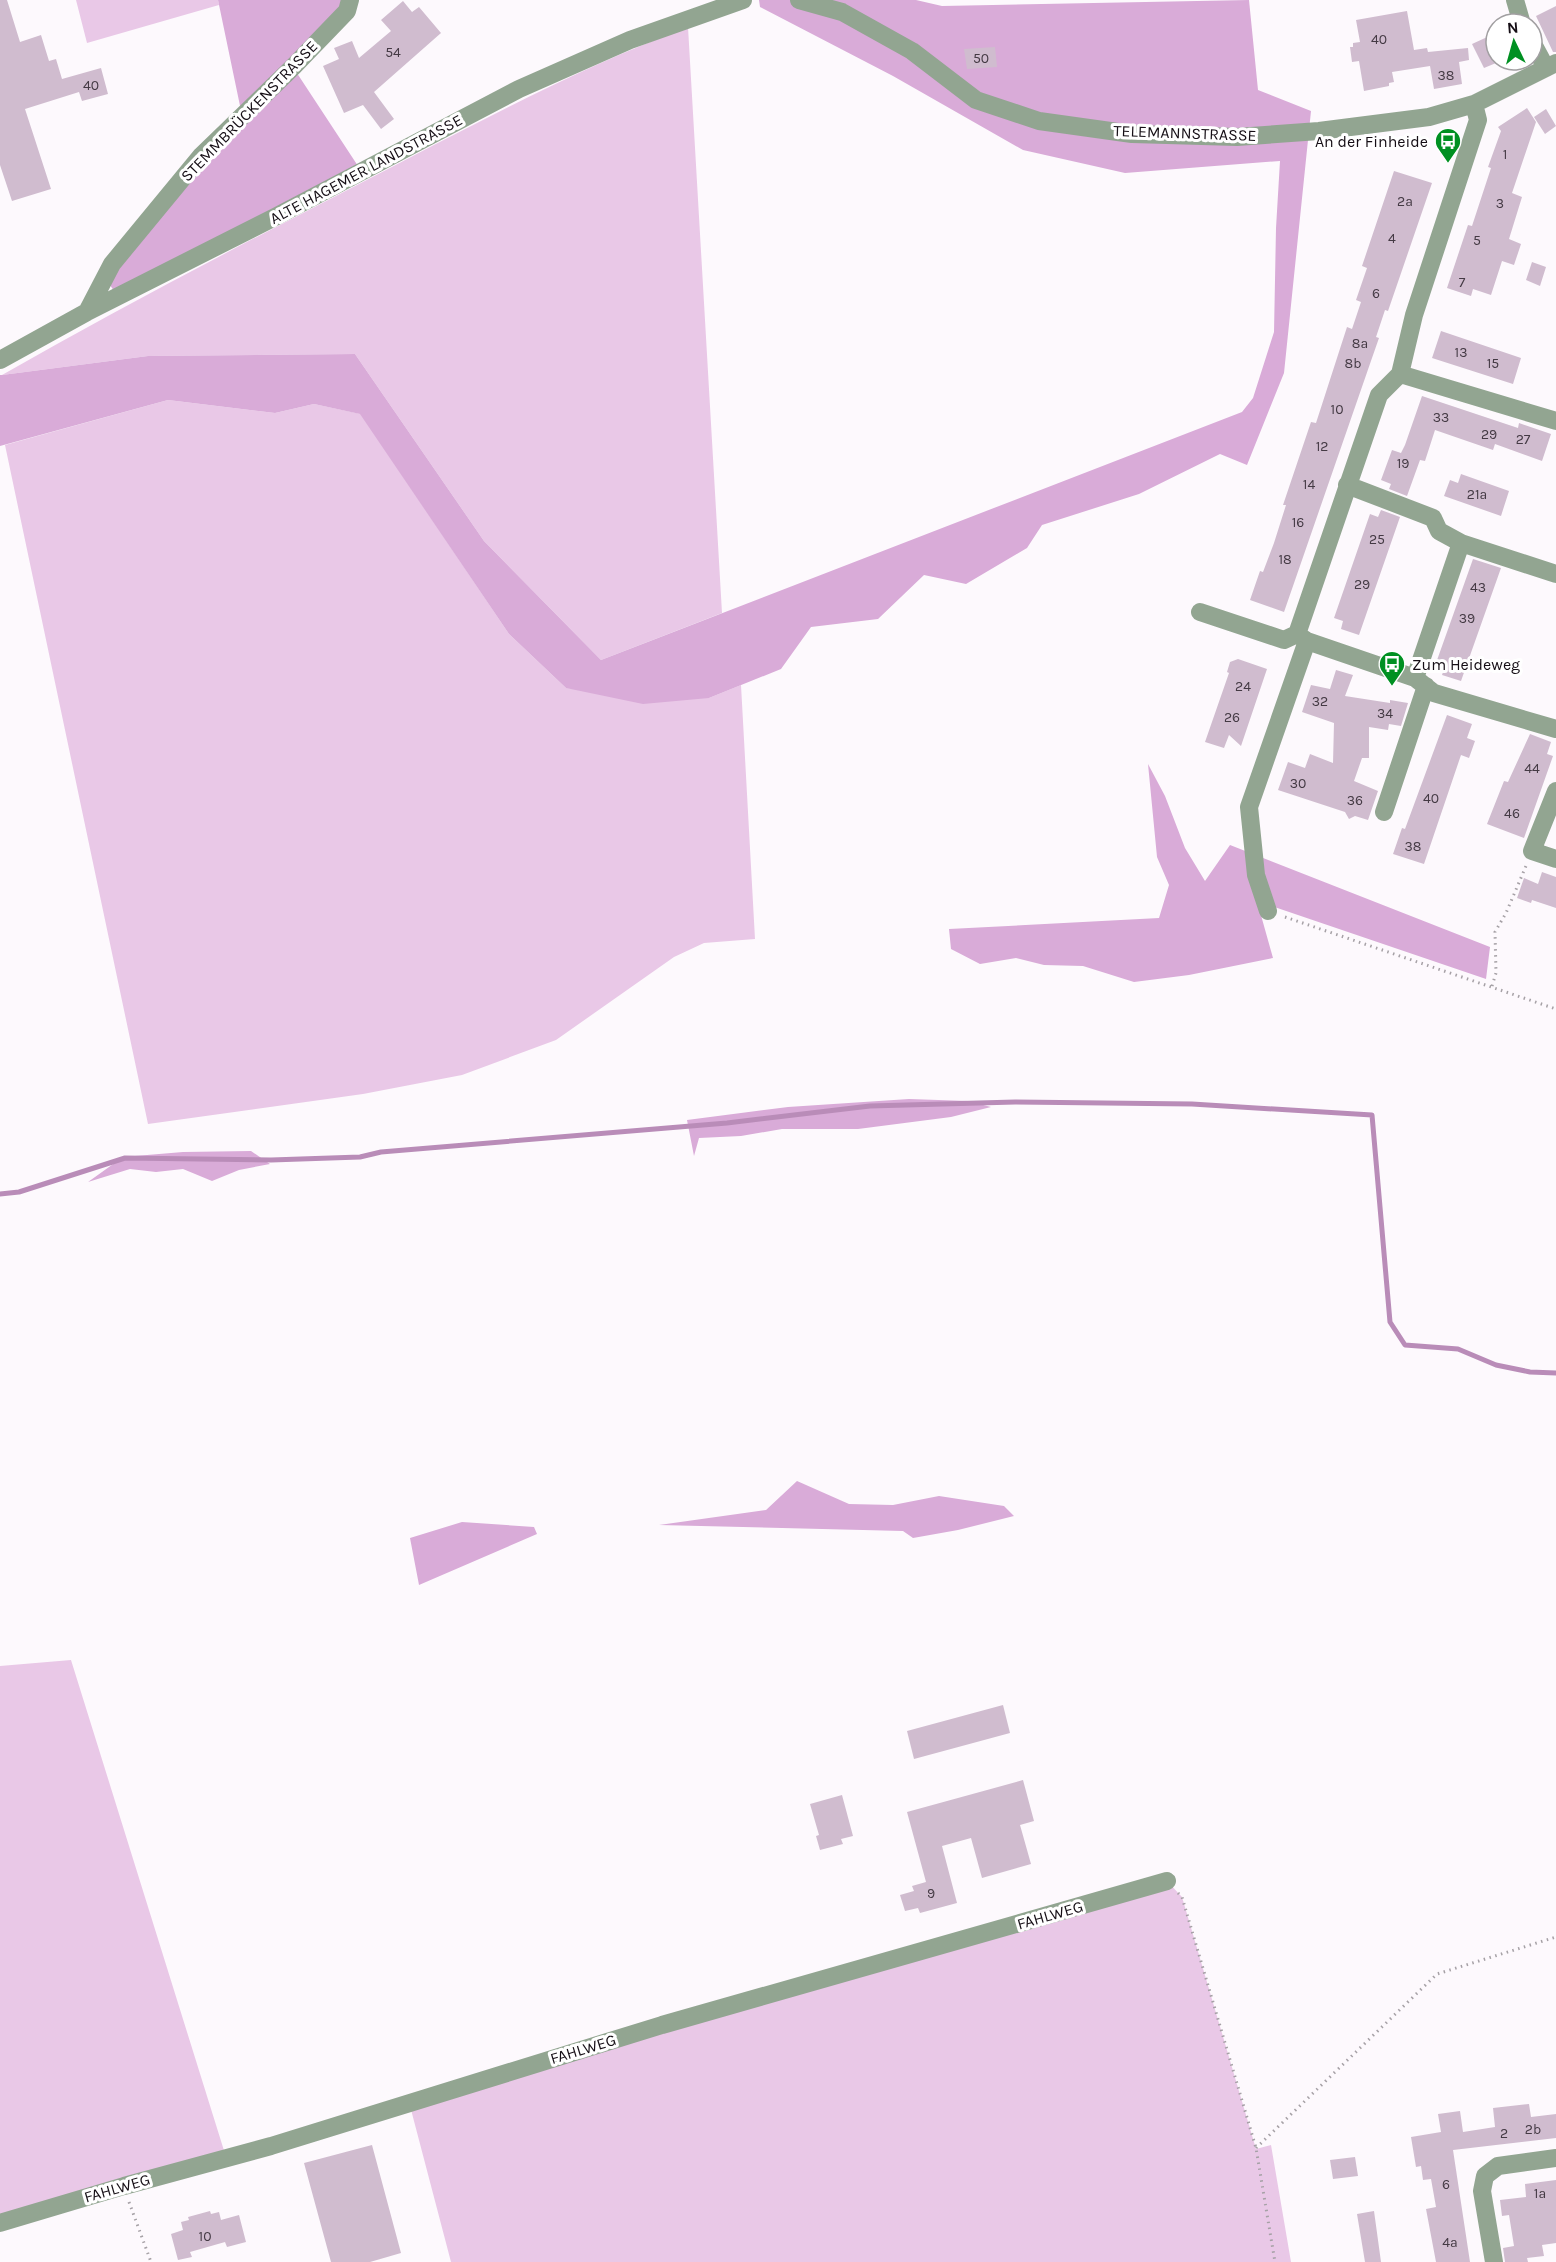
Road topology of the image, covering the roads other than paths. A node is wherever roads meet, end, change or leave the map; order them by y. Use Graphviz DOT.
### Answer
graph roads {
  1 [pos="350,0"];
  2 [pos="743,0"];
  3 [pos="799,0"];
  4 [pos="1551,66"];
  5 [pos="1474,104"];
  6 [pos="87,312"];
  7 [pos="0,360"];
  8 [pos="1400,374"];
  9 [pos="1556,421"];
  10 [pos="1347,485"];
  11 [pos="1461,543"];
  12 [pos="1556,574"];
  13 [pos="1200,612"];
  14 [pos="1302,638"];
  15 [pos="1420,682"];
  16 [pos="1556,729"];
  17 [pos="1556,791"];
  18 [pos="1384,812"];
  19 [pos="1556,859"];
  20 [pos="1268,911"];
  21 [pos="1167,1881"];
  22 [pos="1556,2158"];
  23 [pos="0,2223"];
  24 [pos="1494,2262"];
  1 -- 6 [label="street, STEMMBRÜCKENSTRASSE"];
  2 -- 6 [label="street, ALTE HAGEMER LANDSTRASSE"];
  3 -- 5 [label="street, TELEMANNSTRASSE"];
  4 -- 5 [label="street, TELEMANNSTRASSE"];
  5 -- 8 [label="street"];
  6 -- 7 [label="street, ALTE HAGEMER LANDSTRASSE"];
  8 -- 9 [label="street"];
  8 -- 10 [label="street"];
  10 -- 11 [label="street"];
  10 -- 14 [label="street"];
  11 -- 12 [label="street"];
  11 -- 15 [label="street"];
  13 -- 14 [label="street"];
  14 -- 15 [label="street"];
  14 -- 20 [label="street"];
  15 -- 16 [label="street"];
  15 -- 18 [label="street"];
  17 -- 19 [label="street"];
  21 -- 23 [label="street, FAHLWEG"];
  22 -- 24 [label="street"];
}
